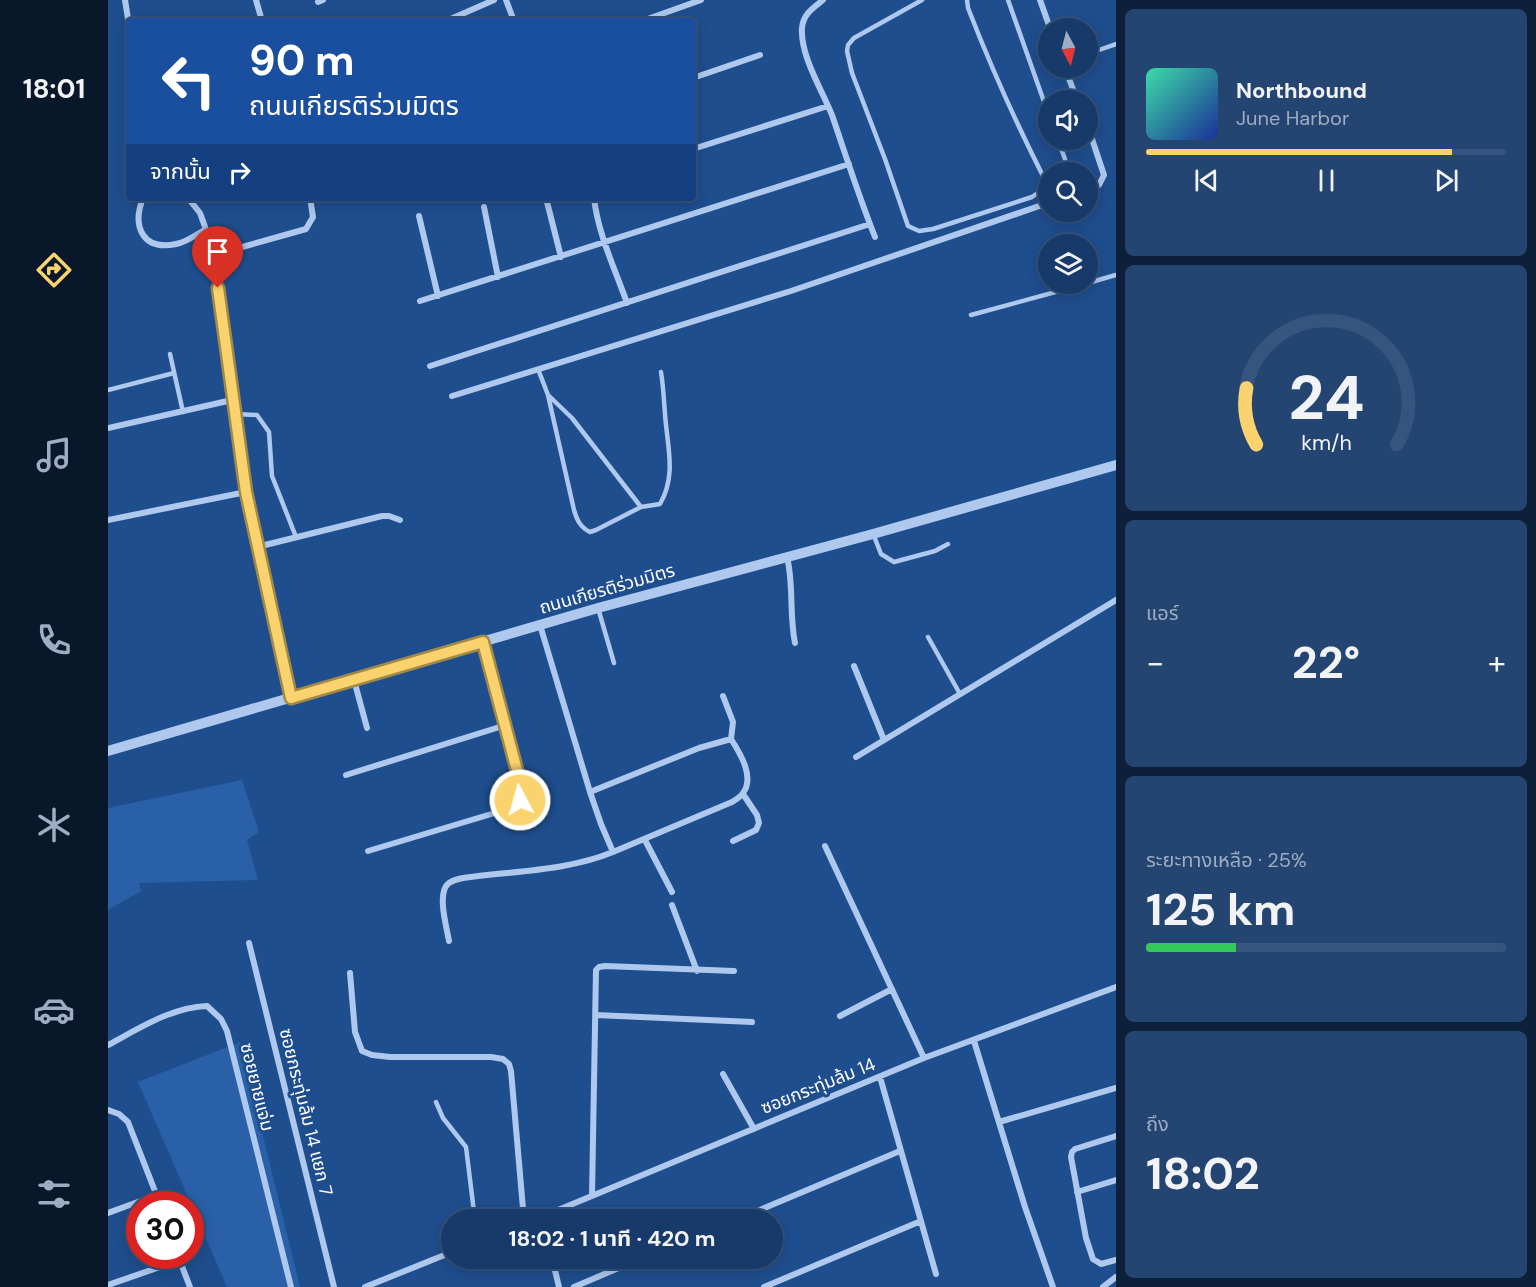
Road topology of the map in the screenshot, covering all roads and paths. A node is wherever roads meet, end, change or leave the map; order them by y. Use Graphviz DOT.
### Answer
graph roads {
  1 [pos="125,0"];
  2 [pos="256,0"];
  3 [pos="494,0"];
  4 [pos="506,0"];
  5 [pos="701,0"];
  6 [pos="823,0"];
  7 [pos="922,0"];
  8 [pos="967,0"];
  9 [pos="1008,0"];
  10 [pos="1040,0"];
  11 [pos="128,18"];
  12 [pos="261,18"];
  13 [pos="453,18"];
  14 [pos="513,18"];
  15 [pos="650,18"];
  16 [pos="1046,18"];
  17 [pos="1116,44"];
  18 [pos="1098,50"];
  19 [pos="760,55"];
  20 [pos="696,77"];
  21 [pos="1040,90"];
  22 [pos="828,106"];
  23 [pos="696,148"];
  24 [pos="1062,150"];
  25 [pos="1096,150"];
  26 [pos="1065,159"];
  27 [pos="849,164"];
  28 [pos="1098,185"];
  29 [pos="142,201"];
  30 [pos="190,201"];
  31 [pos="310,201"];
  32 [pos="547,201"];
  33 [pos="594,201"];
  34 [pos="1038,206"];
  35 [pos="484,207"];
  36 [pos="419,216"];
  37 [pos="870,224"];
  38 [pos="206,229"];
  39 [pos="875,237"];
  40 [pos="605,243"];
  41 [pos="561,256"];
  42 [pos="216,257"];
  43 [pos="1116,275"];
  44 [pos="498,277"];
  45 [pos="1098,280"];
  46 [pos="1046,294"];
  47 [pos="438,296"];
  48 [pos="420,301"];
  49 [pos="627,303"];
  50 [pos="971,315"];
  51 [pos="170,354"];
  52 [pos="430,366"];
  53 [pos="538,369"];
  54 [pos="661,372"];
  55 [pos="174,373"];
  56 [pos="108,390"];
  57 [pos="548,395"];
  58 [pos="453,396"];
  59 [pos="232,400"];
  60 [pos="183,412"];
  61 [pos="234,414"];
  62 [pos="108,428"];
  63 [pos="1116,465"];
  64 [pos="246,492"];
  65 [pos="640,507"];
  66 [pos="108,520"];
  67 [pos="400,520"];
  68 [pos="873,534"];
  69 [pos="296,537"];
  70 [pos="948,544"];
  71 [pos="256,547"];
  72 [pos="787,557"];
  73 [pos="1116,600"];
  74 [pos="598,608"];
  75 [pos="540,625"];
  76 [pos="928,637"];
  77 [pos="483,642"];
  78 [pos="795,643"];
  79 [pos="614,663"];
  80 [pos="854,666"];
  81 [pos="354,680"];
  82 [pos="960,694"];
  83 [pos="723,696"];
  84 [pos="291,698"];
  85 [pos="506,725"];
  86 [pos="368,728"];
  87 [pos="731,739"];
  88 [pos="884,740"];
  89 [pos="108,751"];
  90 [pos="856,757"];
  91 [pos="346,775"];
  92 [pos="590,792"];
  93 [pos="743,794"];
  94 [pos="645,840"];
  95 [pos="734,841"];
  96 [pos="825,846"];
  97 [pos="368,851"];
  98 [pos="614,852"];
  99 [pos="672,892"];
  100 [pos="672,905"];
  101 [pos="449,941"];
  102 [pos="249,944"];
  103 [pos="697,971"];
  104 [pos="734,971"];
  105 [pos="350,973"];
  106 [pos="1116,987"];
  107 [pos="892,989"];
  108 [pos="596,1015"];
  109 [pos="840,1016"];
  110 [pos="752,1022"];
  111 [pos="974,1041"];
  112 [pos="108,1044"];
  113 [pos="924,1058"];
  114 [pos="723,1074"];
  115 [pos="880,1077"];
  116 [pos="1116,1088"];
  117 [pos="436,1102"];
  118 [pos="108,1110"];
  119 [pos="999,1122"];
  120 [pos="754,1129"];
  121 [pos="1116,1136"];
  122 [pos="900,1151"];
  123 [pos="1116,1180"];
  124 [pos="155,1191"];
  125 [pos="1077,1192"];
  126 [pos="592,1196"];
  127 [pos="126,1206"];
  128 [pos="473,1209"];
  129 [pos="523,1209"];
  130 [pos="562,1209"];
  131 [pos="762,1209"];
  132 [pos="108,1213"];
  133 [pos="921,1221"];
  134 [pos="441,1256"];
  135 [pos="1116,1260"];
  136 [pos="150,1269"];
  137 [pos="183,1269"];
  138 [pos="555,1269"];
  139 [pos="616,1269"];
  140 [pos="936,1274"];
  141 [pos="1116,1277"];
  142 [pos="108,1285"];
  143 [pos="190,1287"];
  144 [pos="291,1287"];
  145 [pos="334,1287"];
  146 [pos="366,1287"];
  147 [pos="559,1287"];
  148 [pos="574,1287"];
  149 [pos="764,1287"];
  150 [pos="1053,1287"];
  151 [pos="1103,1287"];
  1 -- 11 [label="street"];
  2 -- 12 [label="street"];
  3 -- 13 [label="street"];
  4 -- 14 [label="street"];
  5 -- 15 [label="street"];
  6 -- 22 [label="street"];
  7 -- 8 [label="lane"];
  9 -- 21 [label="lane"];
  10 -- 16 [label="street"];
  17 -- 18 [label="lane"];
  19 -- 20 [label="street"];
  22 -- 23 [label="street"];
  22 -- 27 [label="street"];
  24 -- 26 [label="lane"];
  25 -- 28 [label="street"];
  27 -- 37 [label="street"];
  27 -- 40 [label="street"];
  29 -- 38 [label="street"];
  30 -- 38 [label="street"];
  31 -- 42 [label="street"];
  32 -- 41 [label="street"];
  33 -- 40 [label="street"];
  34 -- 53 [label="street"];
  35 -- 44 [label="street"];
  36 -- 47 [label="street"];
  37 -- 39 [label="street"];
  37 -- 49 [label="street"];
  38 -- 42 [label="street"];
  40 -- 41 [label="street"];
  40 -- 49 [label="street"];
  41 -- 44 [label="street"];
  42 -- 59 [label="street"];
  43 -- 45 [label="lane"];
  44 -- 47 [label="street"];
  46 -- 50 [label="lane"];
  47 -- 48 [label="street"];
  49 -- 52 [label="street"];
  51 -- 55 [label="lane"];
  53 -- 57 [label="lane"];
  53 -- 58 [label="street"];
  54 -- 65 [label="lane"];
  55 -- 56 [label="lane"];
  55 -- 60 [label="lane"];
  57 -- 65 [label="lane"];
  57 -- 65 [label="lane"];
  59 -- 60 [label="street"];
  59 -- 61 [label="street"];
  60 -- 62 [label="street"];
  61 -- 64 [label="street"];
  61 -- 69 [label="lane"];
  63 -- 68 [label="street, ถนนเกียรติร่วมมิตร"];
  64 -- 66 [label="street"];
  64 -- 71 [label="street"];
  67 -- 69 [label="street"];
  68 -- 70 [label="lane"];
  68 -- 72 [label="street, ถนนเกียรติร่วมมิตร"];
  69 -- 71 [label="street"];
  71 -- 84 [label="street"];
  72 -- 74 [label="street, ถนนเกียรติร่วมมิตร"];
  72 -- 78 [label="street"];
  73 -- 82 [label="street"];
  74 -- 75 [label="street, ถนนเกียรติร่วมมิตร"];
  74 -- 79 [label="lane"];
  75 -- 77 [label="street, ถนนเกียรติร่วมมิตร"];
  75 -- 92 [label="street"];
  76 -- 82 [label="lane"];
  77 -- 81 [label="street, ถนนเกียรติร่วมมิตร"];
  77 -- 85 [label="street"];
  80 -- 88 [label="street"];
  81 -- 84 [label="street, ถนนเกียรติร่วมมิตร"];
  81 -- 86 [label="street"];
  82 -- 88 [label="street"];
  83 -- 87 [label="street"];
  84 -- 89 [label="street, ถนนเกียรติร่วมมิตร"];
  85 -- 91 [label="street"];
  85 -- 97 [label="street"];
  87 -- 92 [label="street"];
  87 -- 93 [label="street"];
  88 -- 90 [label="street"];
  92 -- 98 [label="street"];
  93 -- 94 [label="street"];
  93 -- 95 [label="street"];
  94 -- 98 [label="street"];
  94 -- 99 [label="street"];
  96 -- 107 [label="street"];
  98 -- 101 [label="street"];
  100 -- 103 [label="street"];
  102 -- 145 [label="street, ซอยกระทุ่มล้ม 14 แยก 7"];
  103 -- 104 [label="street"];
  103 -- 108 [label="street"];
  105 -- 129 [label="street"];
  106 -- 111 [label="street, ซอยกระทุ่มล้ม 14"];
  107 -- 109 [label="street"];
  107 -- 113 [label="street"];
  108 -- 110 [label="street"];
  108 -- 126 [label="street"];
  111 -- 113 [label="street, ซอยกระทุ่มล้ม 14"];
  111 -- 119 [label="street"];
  112 -- 144 [label="street, ซอยยายแจ่ม"];
  113 -- 115 [label="street, ซอยกระทุ่มล้ม 14"];
  114 -- 120 [label="street"];
  115 -- 120 [label="street, ซอยกระทุ่มล้ม 14"];
  115 -- 122 [label="street"];
  116 -- 119 [label="street"];
  117 -- 128 [label="lane"];
  118 -- 124 [label="street"];
  119 -- 150 [label="street"];
  120 -- 126 [label="street, ซอยกระทุ่มล้ม 14"];
  121 -- 125 [label="street"];
  122 -- 131 [label="street"];
  122 -- 133 [label="street"];
  123 -- 125 [label="street"];
  125 -- 135 [label="street"];
  126 -- 130 [label="street, ซอยกระทุ่มล้ม 14"];
  127 -- 132 [label="street"];
  133 -- 140 [label="street"];
  133 -- 149 [label="street"];
  134 -- 146 [label="street"];
  136 -- 142 [label="street"];
  137 -- 143 [label="street"];
  138 -- 147 [label="street"];
  139 -- 148 [label="street"];
  141 -- 151 [label="street"];
}
